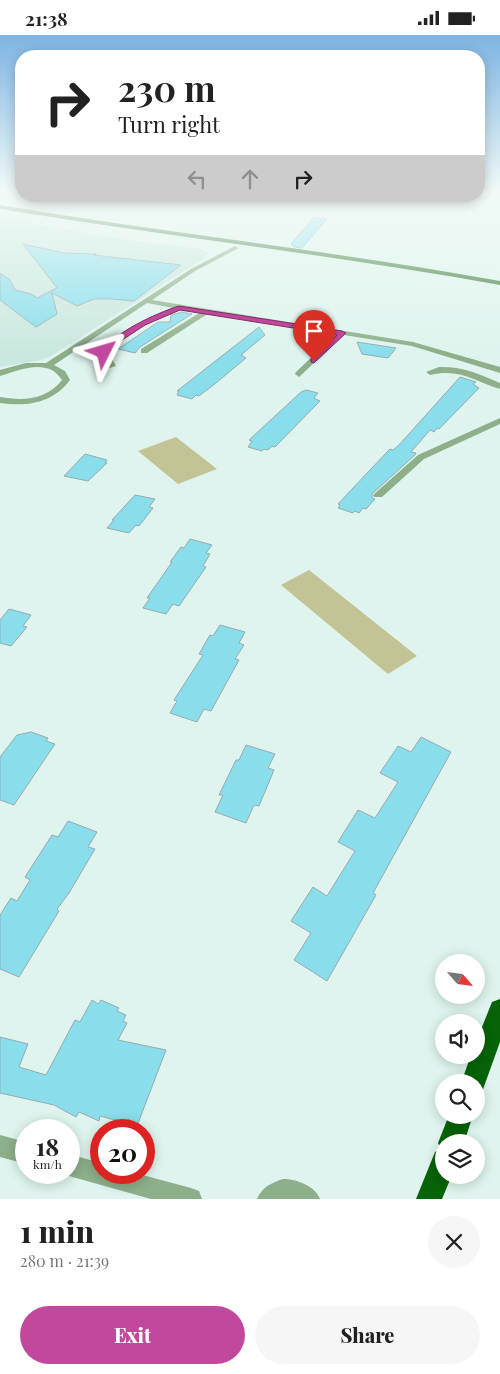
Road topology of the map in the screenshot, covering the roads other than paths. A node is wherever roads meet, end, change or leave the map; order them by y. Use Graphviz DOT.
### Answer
graph roads {
  1 [pos="213,245"];
  2 [pos="255,245"];
  3 [pos="234,248"];
  4 [pos="500,283"];
  5 [pos="500,287"];
  6 [pos="146,301"];
  7 [pos="179,308"];
  8 [pos="206,312"];
  9 [pos="342,333"];
  10 [pos="144,351"];
  11 [pos="48,365"];
  12 [pos="112,366"];
  13 [pos="500,370"];
  14 [pos="430,372"];
  15 [pos="0,373"];
  16 [pos="299,374"];
  17 [pos="499,384"];
  18 [pos="0,400"];
  19 [pos="500,421"];
  20 [pos="378,495"];
  21 [pos="500,1010"];
  22 [pos="476,1074"];
  23 [pos="0,1146"];
  24 [pos="15,1150"];
  25 [pos="80,1168"];
  26 [pos="435,1184"];
  27 [pos="190,1199"];
  28 [pos="268,1199"];
  29 [pos="309,1199"];
  30 [pos="429,1199"];
  1 -- 3 [label="main road"];
  2 -- 4 [label="main road"];
  3 -- 5 [label="main road"];
  3 -- 6 [label="street"];
  6 -- 7 [label="street"];
  6 -- 11 [label="street"];
  7 -- 8 [label="street"];
  7 -- 12 [label="street"];
  8 -- 9 [label="street"];
  8 -- 10 [label="street"];
  9 -- 13 [label="street"];
  9 -- 16 [label="street"];
  11 -- 15 [label="street"];
  11 -- 18 [label="street"];
  14 -- 17 [label="street"];
  19 -- 20 [label="street"];
  21 -- 22 [label="highway"];
  23 -- 24 [label="street"];
  25 -- 27 [label="street"];
  26 -- 30 [label="highway"];
  28 -- 29 [label="street"];
}
